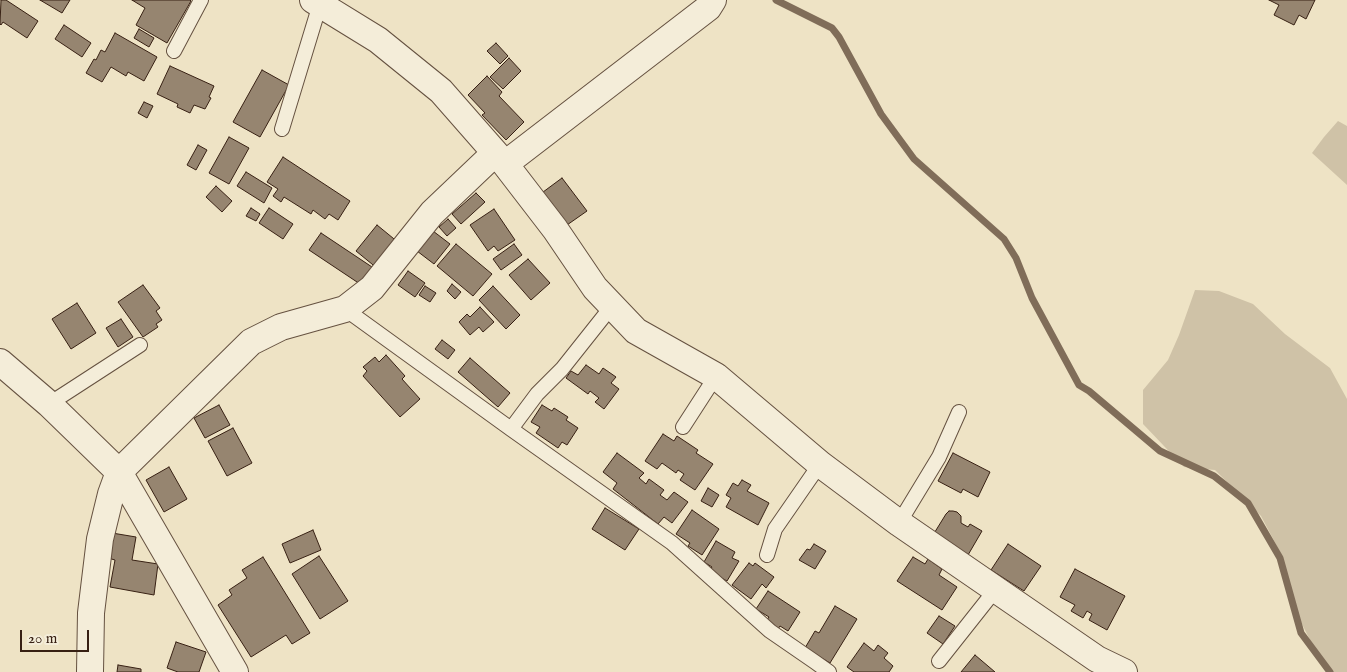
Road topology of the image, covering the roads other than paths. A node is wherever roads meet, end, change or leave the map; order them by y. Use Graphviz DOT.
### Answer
graph roads {
  1 [pos="201,0"];
  2 [pos="713,0"];
  3 [pos="317,2"];
  4 [pos="174,51"];
  5 [pos="282,129"];
  6 [pos="500,159"];
  7 [pos="612,306"];
  8 [pos="346,309"];
  9 [pos="140,345"];
  10 [pos="0,362"];
  11 [pos="716,376"];
  12 [pos="49,404"];
  13 [pos="959,412"];
  14 [pos="683,427"];
  15 [pos="511,429"];
  16 [pos="820,464"];
  17 [pos="119,472"];
  18 [pos="899,523"];
  19 [pos="767,555"];
  20 [pos="996,589"];
  21 [pos="939,661"];
  22 [pos="90,672"];
  23 [pos="235,672"];
  24 [pos="829,672"];
  25 [pos="1124,672"];
  1 -- 4 [label="lane"];
  2 -- 6 [label="street"];
  3 -- 5 [label="lane"];
  3 -- 6 [label="street"];
  6 -- 7 [label="street"];
  6 -- 8 [label="street"];
  7 -- 11 [label="street"];
  7 -- 15 [label="lane"];
  8 -- 15 [label="lane"];
  8 -- 17 [label="street"];
  9 -- 12 [label="lane"];
  10 -- 12 [label="street"];
  11 -- 14 [label="lane"];
  11 -- 16 [label="street"];
  12 -- 17 [label="street"];
  13 -- 18 [label="lane"];
  15 -- 24 [label="lane"];
  16 -- 18 [label="street"];
  16 -- 19 [label="lane"];
  17 -- 22 [label="street"];
  17 -- 23 [label="street"];
  18 -- 20 [label="street"];
  20 -- 21 [label="lane"];
  20 -- 25 [label="street"];
}
